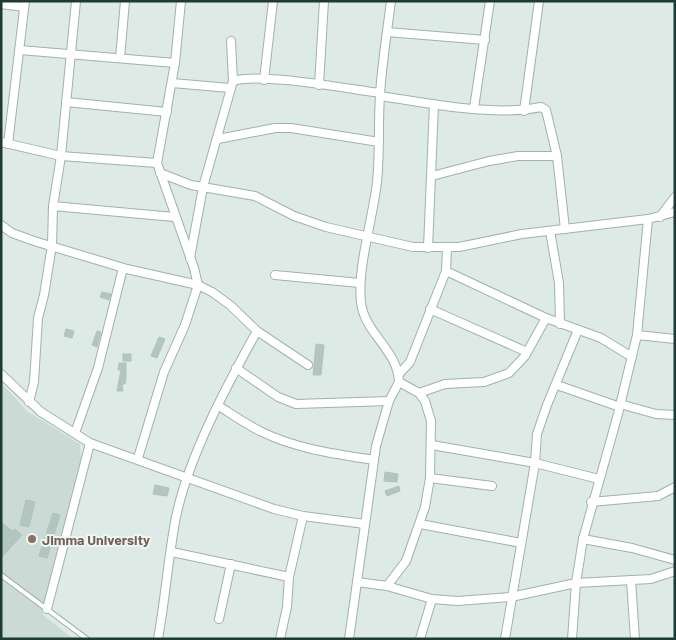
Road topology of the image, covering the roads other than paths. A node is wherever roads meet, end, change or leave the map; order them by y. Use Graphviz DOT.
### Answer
graph roads {
  1 [pos="76,1"];
  2 [pos="125,1"];
  3 [pos="181,1"];
  4 [pos="273,1"];
  5 [pos="324,1"];
  6 [pos="392,1"];
  7 [pos="490,1"];
  8 [pos="539,1"];
  9 [pos="1,4"];
  10 [pos="25,4"];
  11 [pos="387,32"];
  12 [pos="484,40"];
  13 [pos="231,41"];
  14 [pos="20,50"];
  15 [pos="72,54"];
  16 [pos="120,58"];
  17 [pos="175,63"];
  18 [pos="264,80"];
  19 [pos="172,83"];
  20 [pos="232,85"];
  21 [pos="319,86"];
  22 [pos="380,94"];
  23 [pos="66,102"];
  24 [pos="434,104"];
  25 [pos="474,108"];
  26 [pos="524,111"];
  27 [pos="167,112"];
  28 [pos="218,140"];
  29 [pos="379,142"];
  30 [pos="4,143"];
  31 [pos="61,156"];
  32 [pos="557,156"];
  33 [pos="157,163"];
  34 [pos="160,173"];
  35 [pos="432,176"];
  36 [pos="202,188"];
  37 [pos="675,197"];
  38 [pos="53,206"];
  39 [pos="674,213"];
  40 [pos="174,216"];
  41 [pos="660,217"];
  42 [pos="648,219"];
  43 [pos="1,225"];
  44 [pos="565,229"];
  45 [pos="550,231"];
  46 [pos="369,236"];
  47 [pos="52,245"];
  48 [pos="428,248"];
  49 [pos="447,248"];
  50 [pos="190,258"];
  51 [pos="123,268"];
  52 [pos="446,270"];
  53 [pos="275,274"];
  54 [pos="360,283"];
  55 [pos="198,285"];
  56 [pos="430,309"];
  57 [pos="546,318"];
  58 [pos="560,324"];
  59 [pos="578,330"];
  60 [pos="256,331"];
  61 [pos="637,335"];
  62 [pos="675,339"];
  63 [pos="528,352"];
  64 [pos="632,357"];
  65 [pos="308,365"];
  66 [pos="236,368"];
  67 [pos="1,374"];
  68 [pos="399,378"];
  69 [pos="557,385"];
  70 [pos="419,393"];
  71 [pos="389,401"];
  72 [pos="29,402"];
  73 [pos="219,406"];
  74 [pos="620,406"];
  75 [pos="675,415"];
  76 [pos="75,433"];
  77 [pos="90,443"];
  78 [pos="432,445"];
  79 [pos="138,458"];
  80 [pos="374,460"];
  81 [pos="535,463"];
  82 [pos="188,476"];
  83 [pos="430,478"];
  84 [pos="599,479"];
  85 [pos="492,486"];
  86 [pos="675,487"];
  87 [pos="592,502"];
  88 [pos="303,516"];
  89 [pos="365,524"];
  90 [pos="420,524"];
  91 [pos="583,539"];
  92 [pos="521,543"];
  93 [pos="172,552"];
  94 [pos="675,560"];
  95 [pos="231,564"];
  96 [pos="675,571"];
  97 [pos="1,575"];
  98 [pos="289,577"];
  99 [pos="631,580"];
  100 [pos="358,582"];
  101 [pos="576,583"];
  102 [pos="387,586"];
  103 [pos="511,597"];
  104 [pos="432,599"];
  105 [pos="47,609"];
  106 [pos="219,619"];
  107 [pos="87,639"];
  108 [pos="158,639"];
  109 [pos="280,639"];
  110 [pos="349,639"];
  111 [pos="420,639"];
  112 [pos="505,639"];
  113 [pos="572,639"];
  114 [pos="636,639"];
  1 -- 15 [label="street"];
  2 -- 16 [label="street"];
  3 -- 17 [label="street"];
  4 -- 18 [label="street"];
  5 -- 21 [label="street"];
  6 -- 11 [label="street"];
  7 -- 12 [label="street"];
  8 -- 26 [label="street"];
  9 -- 10 [label="street"];
  10 -- 14 [label="street"];
  11 -- 12 [label="street"];
  11 -- 22 [label="street"];
  12 -- 25 [label="street"];
  13 -- 20 [label="street"];
  14 -- 15 [label="street"];
  14 -- 30 [label="street"];
  15 -- 16 [label="street"];
  15 -- 23 [label="street"];
  16 -- 17 [label="street"];
  17 -- 19 [label="street"];
  18 -- 20 [label="street"];
  18 -- 21 [label="street"];
  19 -- 20 [label="street"];
  19 -- 27 [label="street"];
  20 -- 28 [label="street"];
  21 -- 22 [label="street"];
  22 -- 24 [label="street"];
  22 -- 29 [label="street"];
  23 -- 27 [label="street"];
  23 -- 31 [label="street"];
  24 -- 25 [label="street"];
  24 -- 35 [label="street"];
  25 -- 26 [label="street"];
  26 -- 32 [label="street"];
  27 -- 33 [label="street"];
  28 -- 29 [label="street"];
  28 -- 36 [label="street"];
  29 -- 46 [label="street"];
  30 -- 31 [label="street"];
  31 -- 33 [label="street"];
  31 -- 38 [label="street"];
  32 -- 35 [label="street"];
  32 -- 44 [label="street"];
  33 -- 34 [label="street"];
  34 -- 36 [label="street"];
  34 -- 40 [label="street"];
  35 -- 48 [label="street"];
  36 -- 46 [label="street"];
  36 -- 50 [label="street"];
  37 -- 41 [label="street"];
  38 -- 40 [label="street"];
  38 -- 47 [label="street"];
  39 -- 41 [label="street"];
  40 -- 50 [label="street"];
  41 -- 42 [label="street"];
  42 -- 44 [label="street"];
  42 -- 61 [label="street"];
  43 -- 47 [label="street"];
  44 -- 45 [label="street"];
  45 -- 49 [label="street"];
  45 -- 58 [label="street"];
  46 -- 48 [label="street"];
  46 -- 54 [label="street"];
  47 -- 51 [label="street"];
  47 -- 72 [label="street"];
  48 -- 49 [label="street"];
  49 -- 52 [label="street"];
  50 -- 55 [label="street"];
  51 -- 55 [label="street"];
  51 -- 76 [label="street"];
  52 -- 56 [label="street"];
  52 -- 57 [label="street"];
  53 -- 54 [label="street"];
  54 -- 68 [label="street"];
  55 -- 60 [label="street"];
  55 -- 79 [label="street"];
  56 -- 63 [label="street"];
  56 -- 68 [label="street"];
  57 -- 58 [label="street"];
  57 -- 63 [label="street"];
  58 -- 59 [label="street"];
  59 -- 64 [label="street"];
  59 -- 69 [label="street"];
  60 -- 65 [label="street"];
  60 -- 66 [label="street"];
  61 -- 62 [label="street"];
  61 -- 64 [label="street"];
  63 -- 70 [label="street"];
  64 -- 74 [label="street"];
  66 -- 71 [label="street"];
  66 -- 73 [label="street"];
  67 -- 72 [label="street"];
  68 -- 70 [label="street"];
  68 -- 71 [label="street"];
  69 -- 74 [label="street"];
  69 -- 81 [label="street"];
  70 -- 78 [label="street"];
  71 -- 80 [label="street"];
  72 -- 76 [label="street"];
  73 -- 80 [label="street"];
  73 -- 82 [label="street"];
  74 -- 75 [label="street"];
  74 -- 84 [label="street"];
  76 -- 77 [label="street"];
  77 -- 79 [label="street"];
  77 -- 105 [label="street"];
  78 -- 81 [label="street"];
  78 -- 83 [label="street"];
  79 -- 82 [label="street"];
  80 -- 89 [label="street"];
  81 -- 84 [label="street"];
  81 -- 92 [label="street"];
  82 -- 88 [label="street"];
  82 -- 93 [label="street"];
  83 -- 85 [label="street"];
  83 -- 90 [label="street"];
  84 -- 87 [label="street"];
  86 -- 87 [label="street"];
  87 -- 91 [label="street"];
  88 -- 89 [label="street"];
  88 -- 98 [label="street"];
  89 -- 100 [label="street"];
  90 -- 92 [label="street"];
  90 -- 102 [label="street"];
  91 -- 94 [label="street"];
  91 -- 101 [label="street"];
  92 -- 103 [label="street"];
  93 -- 95 [label="street"];
  93 -- 108 [label="street"];
  95 -- 98 [label="street"];
  95 -- 106 [label="street"];
  96 -- 99 [label="street"];
  97 -- 105 [label="lane"];
  98 -- 109 [label="street"];
  99 -- 101 [label="street"];
  99 -- 114 [label="street"];
  100 -- 102 [label="street"];
  100 -- 110 [label="street"];
  101 -- 103 [label="street"];
  101 -- 113 [label="street"];
  102 -- 104 [label="street"];
  103 -- 104 [label="street"];
  103 -- 112 [label="street"];
  104 -- 111 [label="street"];
  105 -- 107 [label="lane"];
}
